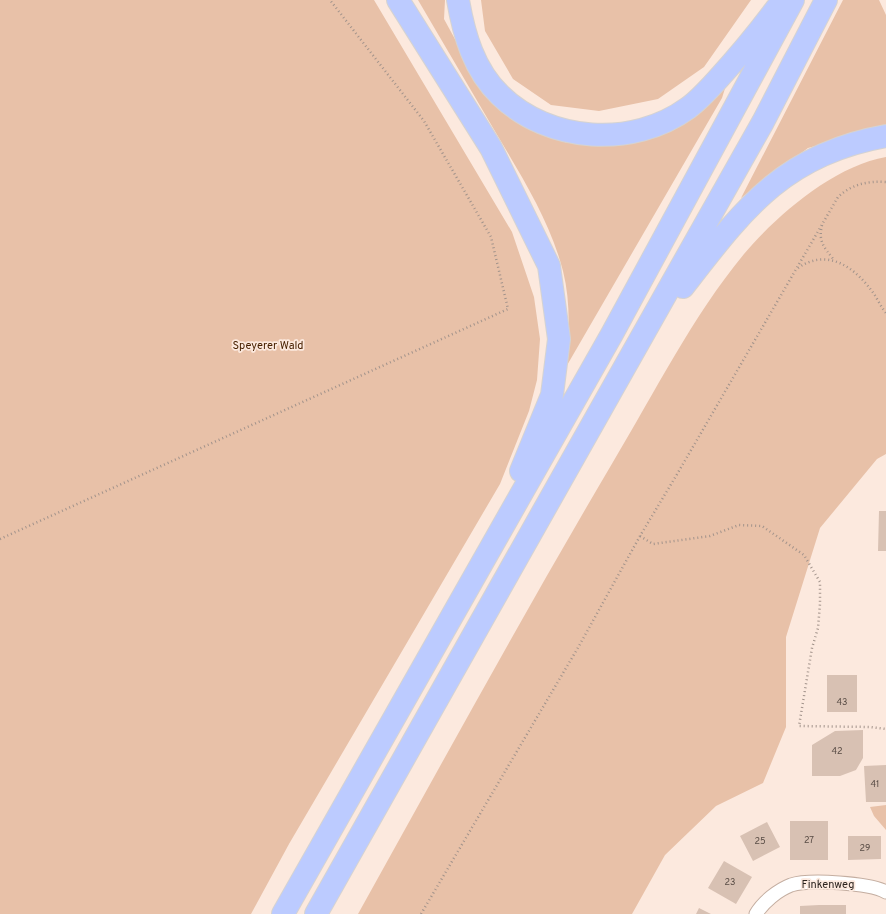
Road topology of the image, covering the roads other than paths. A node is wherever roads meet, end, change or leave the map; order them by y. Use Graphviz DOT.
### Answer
graph roads {
  1 [pos="398,0"];
  2 [pos="458,0"];
  3 [pos="783,0"];
  4 [pos="794,0"];
  5 [pos="826,0"];
  6 [pos="886,136"];
  7 [pos="637,347"];
  8 [pos="492,546"];
  9 [pos="886,892"];
  10 [pos="284,914"];
  11 [pos="316,914"];
  12 [pos="756,914"];
  1 -- 8 [label="highway"];
  2 -- 3 [label="highway"];
  4 -- 8 [label="highway"];
  5 -- 7 [label="highway"];
  6 -- 7 [label="highway"];
  7 -- 11 [label="highway"];
  8 -- 10 [label="highway"];
  9 -- 12 [label="street, Finkenweg"];
}
